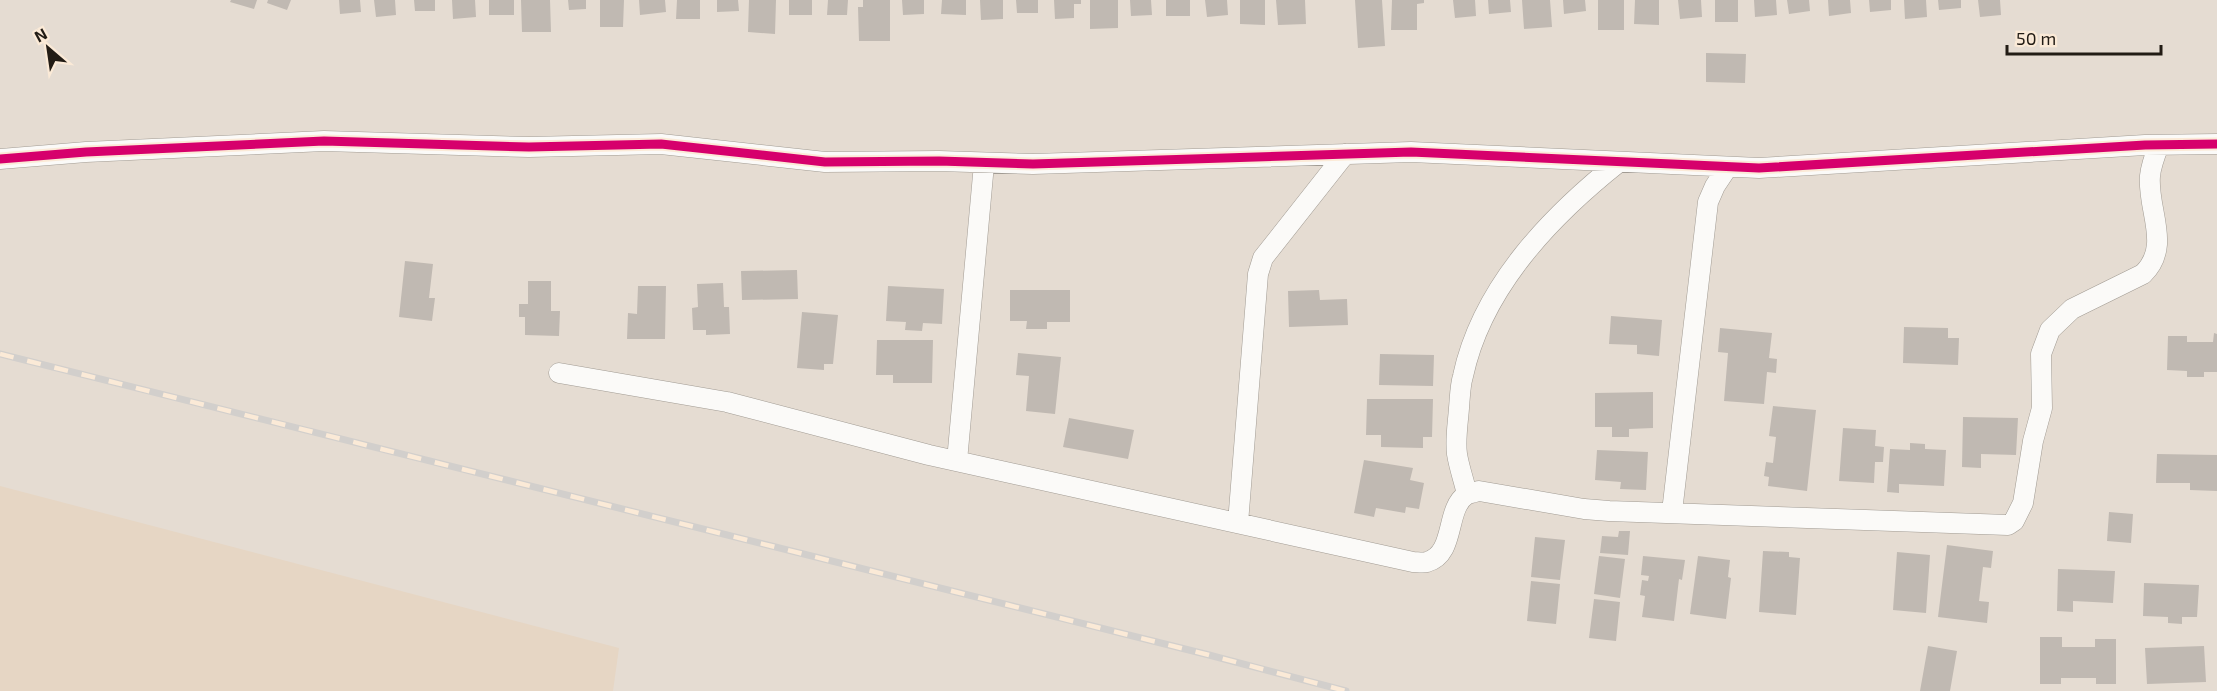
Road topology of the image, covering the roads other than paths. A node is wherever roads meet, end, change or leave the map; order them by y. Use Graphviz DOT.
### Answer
graph roads {
  1 [pos="2217,144"];
  2 [pos="2159,145"];
  3 [pos="1345,154"];
  4 [pos="0,159"];
  5 [pos="1620,162"];
  6 [pos="984,164"];
  7 [pos="1727,168"];
  8 [pos="559,373"];
  9 [pos="957,461"];
  10 [pos="1467,494"];
  11 [pos="1672,512"];
  12 [pos="1238,523"];
  1 -- 2 [label="street"];
  2 -- 7 [label="street"];
  2 -- 11 [label="street"];
  3 -- 5 [label="street"];
  3 -- 6 [label="street"];
  3 -- 12 [label="street"];
  4 -- 6 [label="street"];
  5 -- 7 [label="street"];
  5 -- 10 [label="street"];
  6 -- 9 [label="street"];
  7 -- 11 [label="street"];
  8 -- 9 [label="street"];
  9 -- 12 [label="street"];
  10 -- 11 [label="street"];
  10 -- 12 [label="street"];
}
